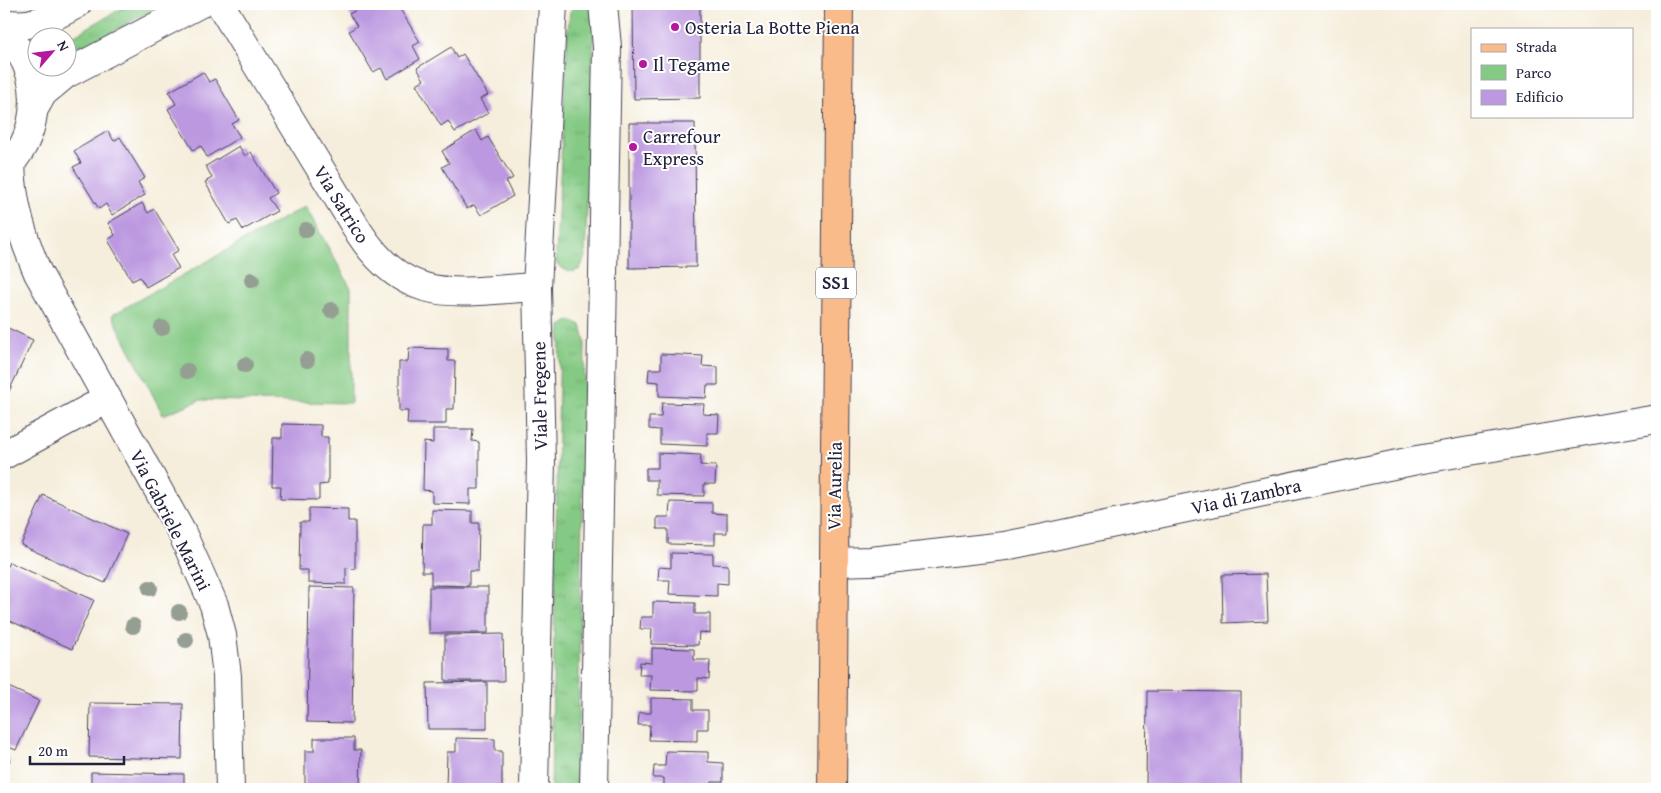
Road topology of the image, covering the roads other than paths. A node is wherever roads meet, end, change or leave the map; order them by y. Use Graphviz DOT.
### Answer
graph roads {
  1 [pos="77,4"];
  2 [pos="199,4"];
  3 [pos="220,4"];
  4 [pos="553,4"];
  5 [pos="603,4"];
  6 [pos="839,4"];
  7 [pos="4,23"];
  8 [pos="4,34"];
  9 [pos="34,109"];
  10 [pos="8,166"];
  11 [pos="4,239"];
  12 [pos="38,273"];
  13 [pos="537,287"];
  14 [pos="107,399"];
  15 [pos="1657,419"];
  16 [pos="4,455"];
  17 [pos="834,562"];
  18 [pos="230,789"];
  19 [pos="534,789"];
  20 [pos="594,789"];
  21 [pos="832,789"];
  1 -- 7 [label="street"];
  2 -- 9 [label="street"];
  3 -- 13 [label="street, Via Satrico"];
  4 -- 13 [label="street, Viale Fregene"];
  5 -- 20 [label="street"];
  6 -- 17 [label="main road, Via Aurelia / SS1"];
  8 -- 9 [label="street"];
  9 -- 10 [label="street"];
  10 -- 12 [label="street, Via Gabriele Marini"];
  11 -- 12 [label="street, Via Gabriele Marini"];
  12 -- 14 [label="street, Via Gabriele Marini"];
  13 -- 19 [label="street, Viale Fregene"];
  14 -- 16 [label="street"];
  14 -- 18 [label="street, Via Gabriele Marini"];
  15 -- 17 [label="street, Via di Zambra"];
  17 -- 21 [label="main road, Via Aurelia / SS1"];
}
